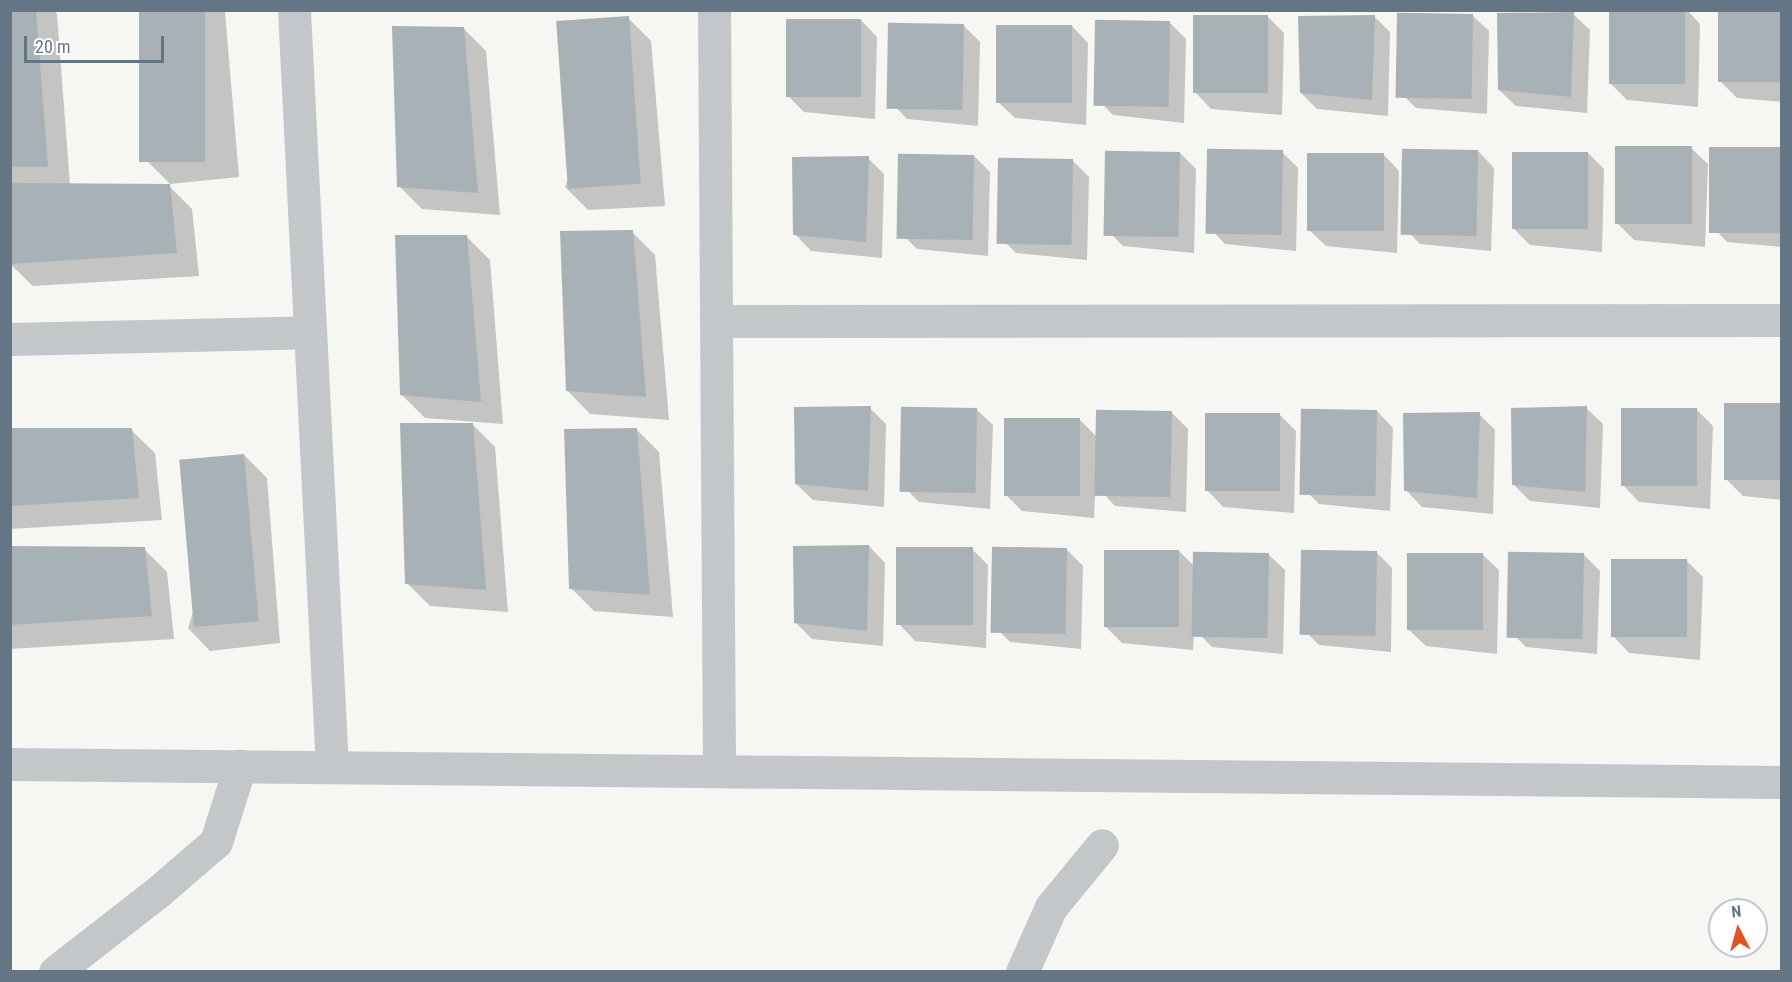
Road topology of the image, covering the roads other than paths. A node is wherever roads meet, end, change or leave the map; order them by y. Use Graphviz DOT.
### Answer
graph roads {
  1 [pos="294,10"];
  2 [pos="714,10"];
  3 [pos="1782,320"];
  4 [pos="716,321"];
  5 [pos="310,333"];
  6 [pos="10,339"];
  7 [pos="10,764"];
  8 [pos="240,766"];
  9 [pos="332,767"];
  10 [pos="719,771"];
  11 [pos="1782,782"];
  12 [pos="1102,845"];
  13 [pos="55,972"];
  14 [pos="1022,972"];
  1 -- 5 [label="street"];
  2 -- 4 [label="street"];
  3 -- 4 [label="street"];
  4 -- 10 [label="street"];
  5 -- 6 [label="street"];
  5 -- 9 [label="street"];
  7 -- 8 [label="street"];
  8 -- 9 [label="street"];
  8 -- 13 [label="street"];
  9 -- 10 [label="street"];
  10 -- 11 [label="street"];
  12 -- 14 [label="street"];
}
